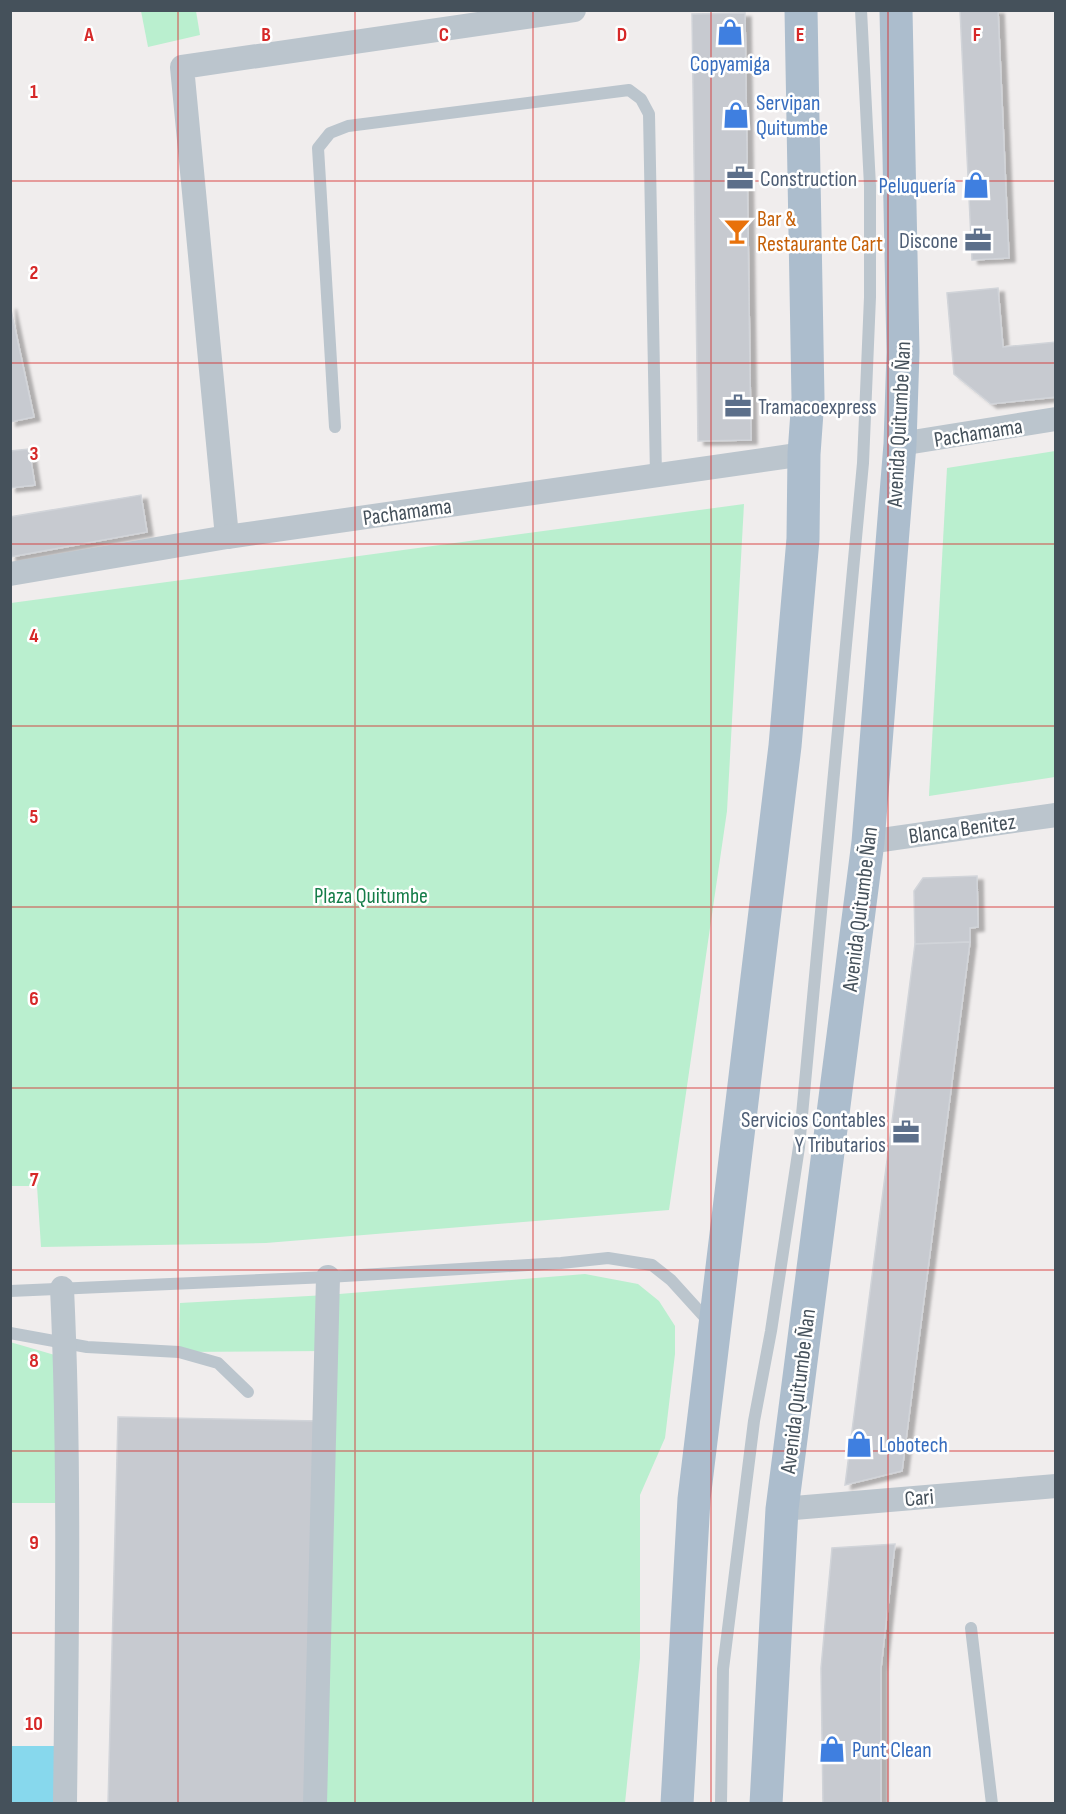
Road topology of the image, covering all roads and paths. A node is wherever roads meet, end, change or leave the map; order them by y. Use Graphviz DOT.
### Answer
graph roads {
  1 [pos="574,10"];
  2 [pos="801,10"];
  3 [pos="861,10"];
  4 [pos="896,10"];
  5 [pos="1056,419"];
  6 [pos="335,427"];
  7 [pos="900,444"];
  8 [pos="804,454"];
  9 [pos="656,476"];
  10 [pos="227,537"];
  11 [pos="10,574"];
  12 [pos="1056,815"];
  13 [pos="868,842"];
  14 [pos="328,1277"];
  15 [pos="62,1288"];
  16 [pos="10,1291"];
  17 [pos="715,1329"];
  18 [pos="10,1333"];
  19 [pos="65,1344"];
  20 [pos="248,1392"];
  21 [pos="1056,1486"];
  22 [pos="782,1509"];
  23 [pos="971,1628"];
  24 [pos="65,1803"];
  25 [pos="315,1803"];
  26 [pos="677,1803"];
  27 [pos="721,1803"];
  28 [pos="766,1803"];
  29 [pos="992,1803"];
  1 -- 10 [label="street"];
  2 -- 8 [label="main road"];
  3 -- 27 [label="lane"];
  4 -- 7 [label="main road, Avenida Quitumbe Ñan"];
  5 -- 7 [label="street, Pachamama"];
  6 -- 9 [label="lane"];
  7 -- 13 [label="main road, Avenida Quitumbe Ñan"];
  8 -- 9 [label="street, Pachamama"];
  8 -- 17 [label="main road"];
  9 -- 10 [label="street, Pachamama"];
  10 -- 11 [label="street, Pachamama"];
  12 -- 13 [label="street, Blanca Benitez"];
  13 -- 22 [label="main road, Avenida Quitumbe Ñan"];
  14 -- 15 [label="lane"];
  14 -- 17 [label="lane"];
  14 -- 25 [label="street"];
  15 -- 16 [label="lane"];
  15 -- 19 [label="street"];
  17 -- 26 [label="main road"];
  18 -- 19 [label="lane"];
  19 -- 20 [label="lane"];
  19 -- 24 [label="street"];
  21 -- 22 [label="street, Cari"];
  22 -- 28 [label="main road, Avenida Quitumbe Ñan"];
  23 -- 29 [label="lane"];
}
